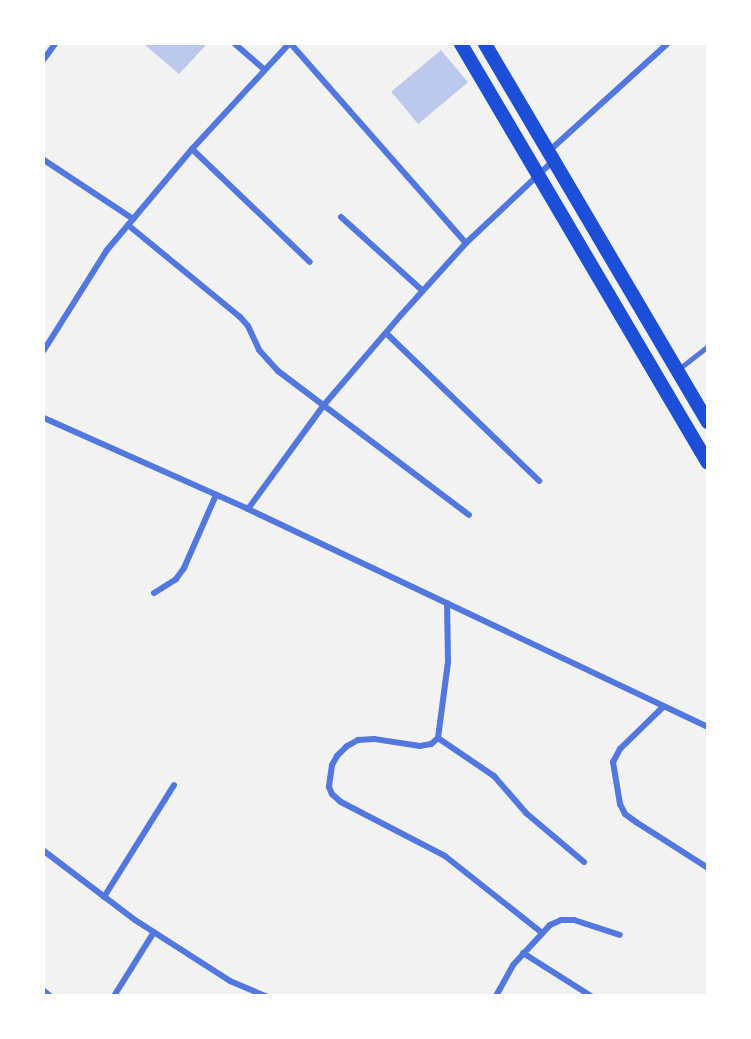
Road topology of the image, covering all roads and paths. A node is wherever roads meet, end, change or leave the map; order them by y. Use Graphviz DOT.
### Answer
graph roads {
  1 [pos="55,44"];
  2 [pos="235,44"];
  3 [pos="290,44"];
  4 [pos="461,44"];
  5 [pos="485,44"];
  6 [pos="667,44"];
  7 [pos="44,59"];
  8 [pos="264,69"];
  9 [pos="192,149"];
  10 [pos="551,155"];
  11 [pos="44,160"];
  12 [pos="540,175"];
  13 [pos="341,218"];
  14 [pos="130,222"];
  15 [pos="465,243"];
  16 [pos="310,262"];
  17 [pos="423,291"];
  18 [pos="386,333"];
  19 [pos="708,346"];
  20 [pos="44,350"];
  21 [pos="677,370"];
  22 [pos="323,406"];
  23 [pos="44,418"];
  24 [pos="708,422"];
  25 [pos="708,463"];
  26 [pos="539,481"];
  27 [pos="216,495"];
  28 [pos="248,509"];
  29 [pos="469,515"];
  30 [pos="154,592"];
  31 [pos="447,603"];
  32 [pos="663,707"];
  33 [pos="708,727"];
  34 [pos="438,738"];
  35 [pos="174,785"];
  36 [pos="44,854"];
  37 [pos="584,862"];
  38 [pos="708,868"];
  39 [pos="104,897"];
  40 [pos="154,932"];
  41 [pos="542,933"];
  42 [pos="620,935"];
  43 [pos="523,953"];
  44 [pos="44,991"];
  45 [pos="50,996"];
  46 [pos="114,996"];
  47 [pos="266,996"];
  48 [pos="496,996"];
  49 [pos="591,996"];
  1 -- 7 [label="street"];
  2 -- 8 [label="street"];
  3 -- 8 [label="street"];
  3 -- 15 [label="street"];
  4 -- 12 [label="main road"];
  5 -- 10 [label="main road"];
  6 -- 10 [label="street"];
  8 -- 9 [label="street"];
  9 -- 14 [label="street"];
  9 -- 16 [label="street"];
  10 -- 12 [label="street"];
  10 -- 21 [label="main road"];
  11 -- 14 [label="street"];
  12 -- 15 [label="street"];
  12 -- 25 [label="main road"];
  13 -- 17 [label="street"];
  14 -- 20 [label="street"];
  14 -- 22 [label="street"];
  15 -- 17 [label="street"];
  17 -- 18 [label="street"];
  18 -- 22 [label="street"];
  18 -- 26 [label="street"];
  19 -- 21 [label="lane"];
  21 -- 24 [label="main road"];
  22 -- 28 [label="street"];
  22 -- 29 [label="street"];
  23 -- 27 [label="street"];
  27 -- 28 [label="street"];
  27 -- 30 [label="street"];
  28 -- 31 [label="street"];
  31 -- 32 [label="street"];
  31 -- 34 [label="street"];
  32 -- 33 [label="street"];
  32 -- 38 [label="street"];
  34 -- 37 [label="street"];
  34 -- 41 [label="street"];
  35 -- 39 [label="street"];
  36 -- 39 [label="street"];
  39 -- 40 [label="street"];
  40 -- 46 [label="street"];
  40 -- 47 [label="street"];
  41 -- 42 [label="street"];
  41 -- 43 [label="street"];
  43 -- 48 [label="street"];
  43 -- 49 [label="street"];
  44 -- 45 [label="street"];
}
